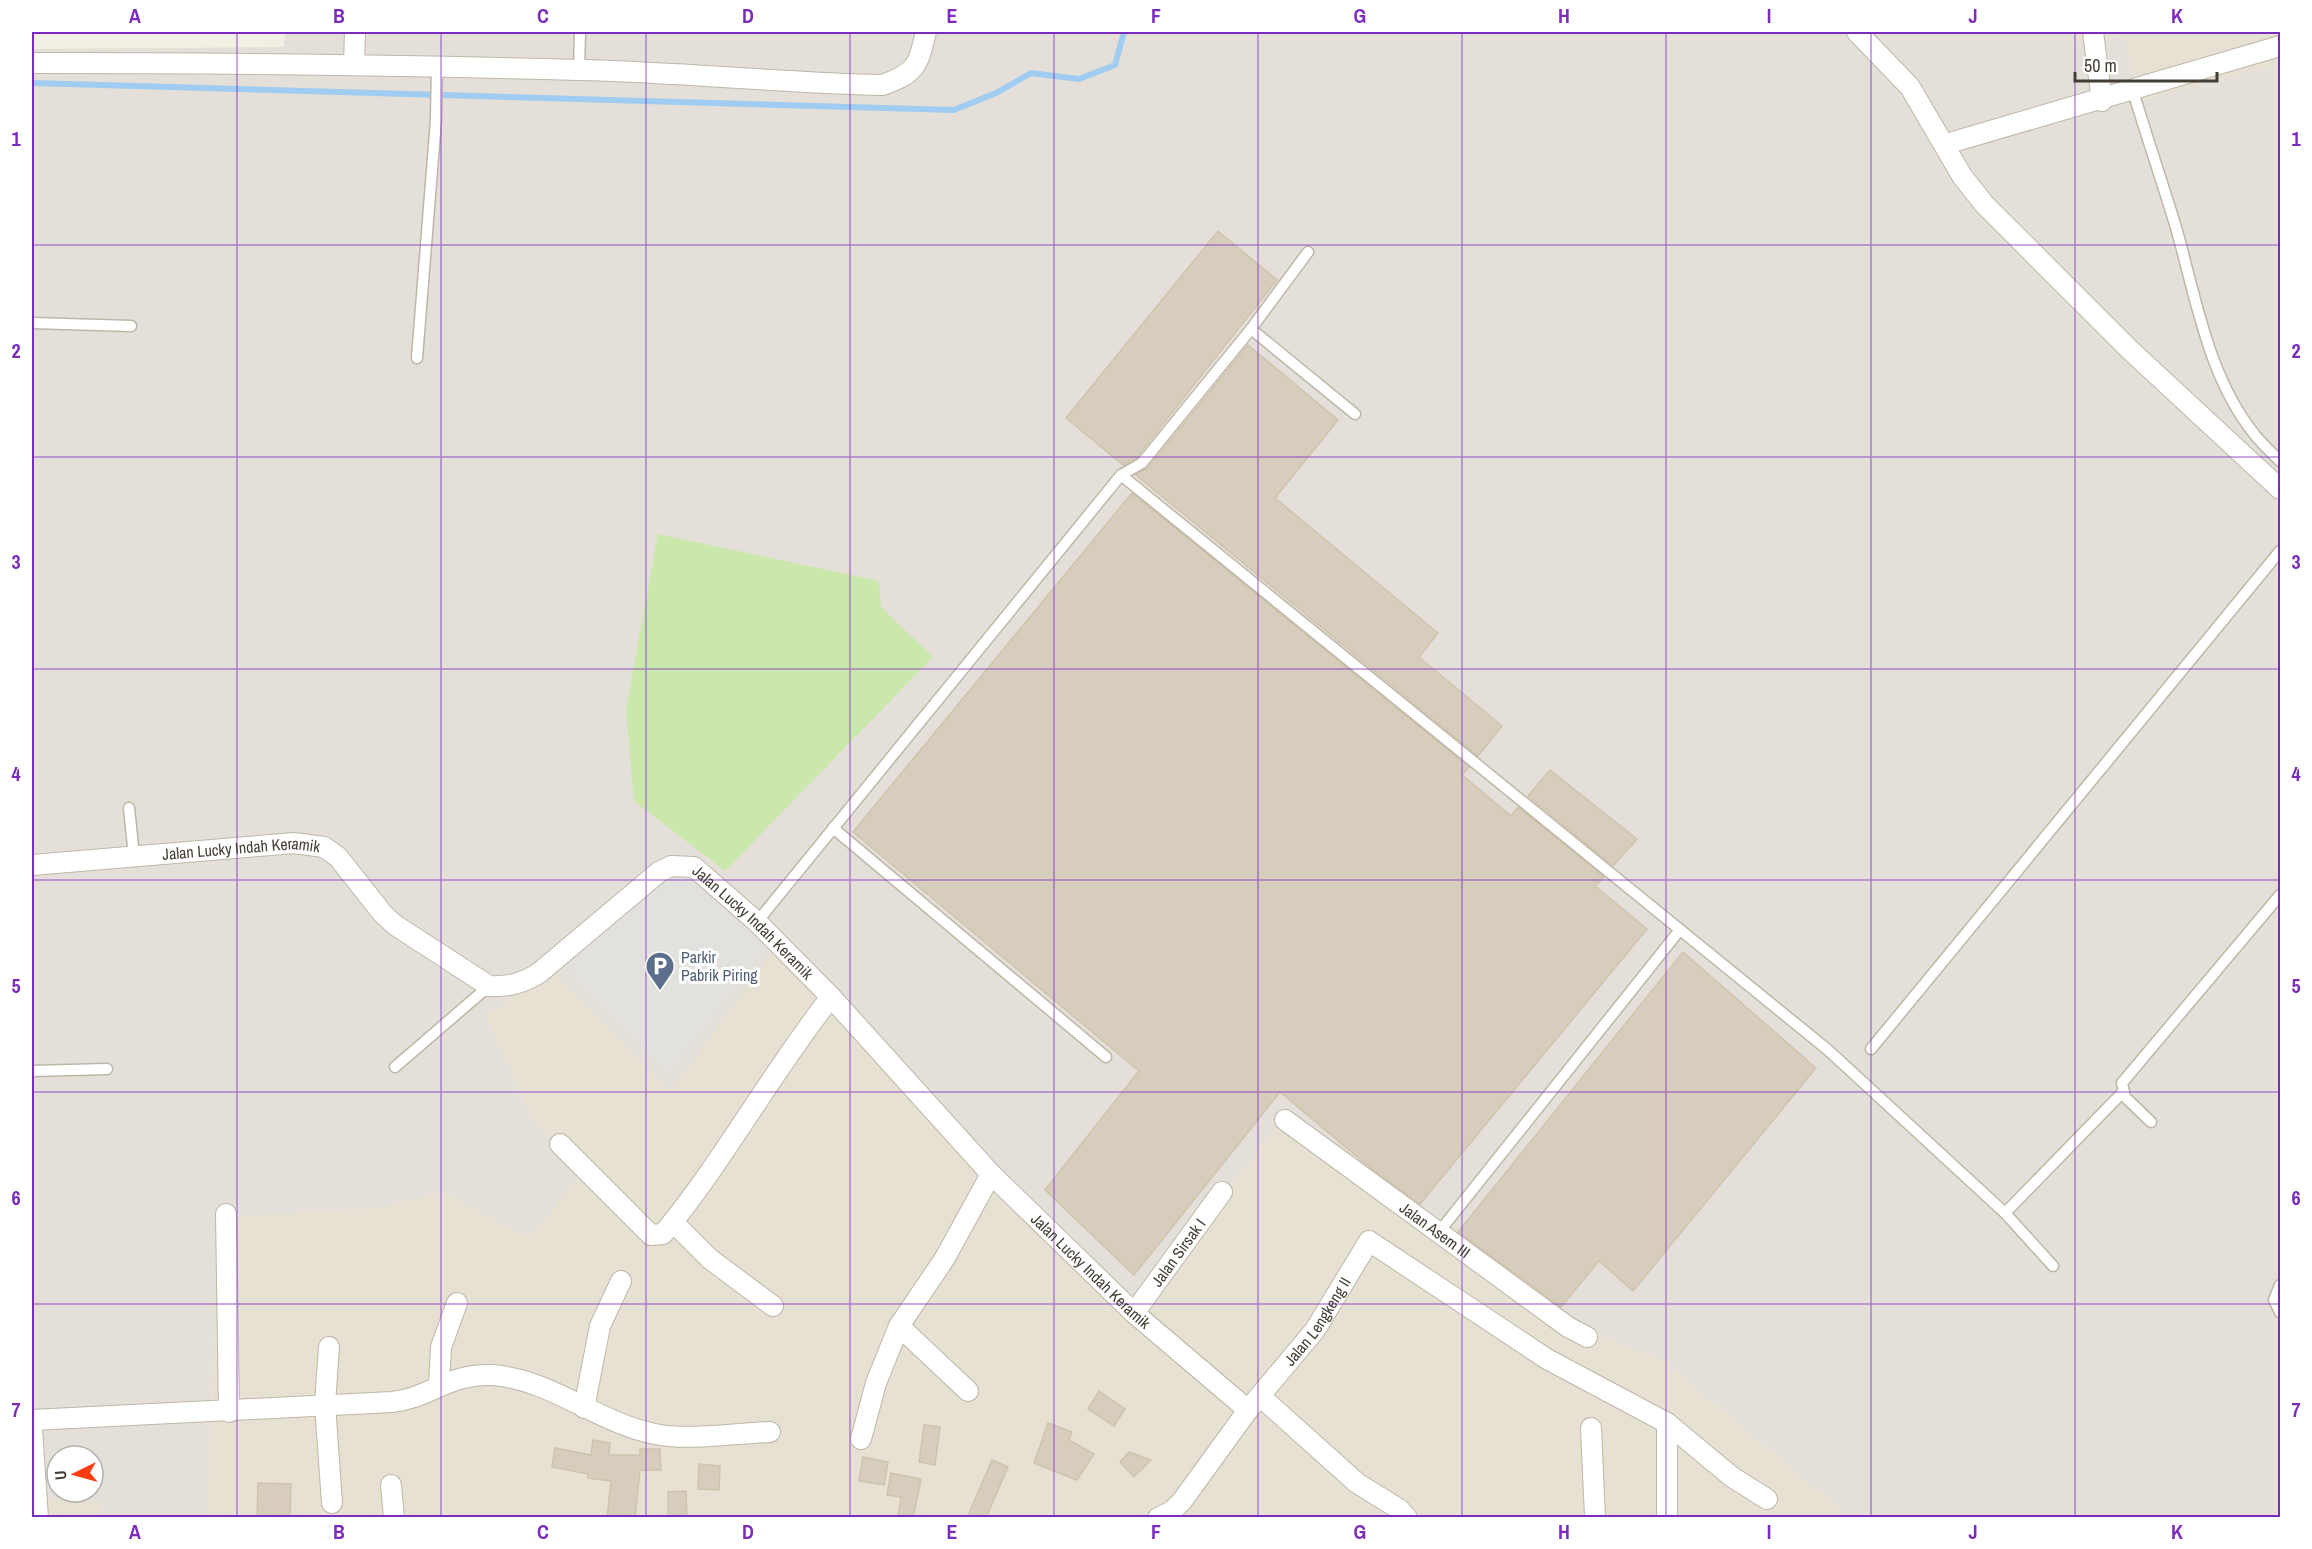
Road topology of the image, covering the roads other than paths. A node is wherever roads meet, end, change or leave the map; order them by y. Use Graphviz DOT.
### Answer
graph roads {
  1 [pos="355,32"];
  2 [pos="580,32"];
  3 [pos="926,32"];
  4 [pos="1857,32"];
  5 [pos="2093,32"];
  6 [pos="2280,46"];
  7 [pos="32,63"];
  8 [pos="354,63"];
  9 [pos="579,70"];
  10 [pos="437,76"];
  11 [pos="2133,92"];
  12 [pos="2102,100"];
  13 [pos="1946,144"];
  14 [pos="1308,252"];
  15 [pos="32,323"];
  16 [pos="131,326"];
  17 [pos="1251,329"];
  18 [pos="417,358"];
  19 [pos="1355,414"];
  20 [pos="2280,461"];
  21 [pos="1121,475"];
  22 [pos="2280,489"];
  23 [pos="2280,551"];
  24 [pos="129,808"];
  25 [pos="833,828"];
  26 [pos="134,856"];
  27 [pos="32,865"];
  28 [pos="2280,895"];
  29 [pos="757,922"];
  30 [pos="1679,931"];
  31 [pos="489,987"];
  32 [pos="831,997"];
  33 [pos="1871,1048"];
  34 [pos="1107,1057"];
  35 [pos="395,1067"];
  36 [pos="107,1069"];
  37 [pos="32,1071"];
  38 [pos="2122,1093"];
  39 [pos="1285,1120"];
  40 [pos="2151,1122"];
  41 [pos="560,1144"];
  42 [pos="991,1174"];
  43 [pos="1222,1192"];
  44 [pos="2005,1213"];
  45 [pos="225,1214"];
  46 [pos="673,1222"];
  47 [pos="1439,1232"];
  48 [pos="2054,1266"];
  49 [pos="621,1281"];
  50 [pos="2280,1285"];
  51 [pos="456,1303"];
  52 [pos="773,1306"];
  53 [pos="2280,1312"];
  54 [pos="1134,1313"];
  55 [pos="899,1326"];
  56 [pos="1587,1336"];
  57 [pos="329,1347"];
  58 [pos="439,1385"];
  59 [pos="968,1391"];
  60 [pos="1254,1403"];
  61 [pos="325,1404"];
  62 [pos="584,1408"];
  63 [pos="229,1412"];
  64 [pos="32,1420"];
  65 [pos="1666,1423"];
  66 [pos="1591,1428"];
  67 [pos="32,1429"];
  68 [pos="770,1432"];
  69 [pos="861,1438"];
  70 [pos="392,1485"];
  71 [pos="1767,1499"];
  72 [pos="332,1503"];
  73 [pos="38,1518"];
  74 [pos="394,1518"];
  75 [pos="1158,1518"];
  76 [pos="1407,1518"];
  77 [pos="1595,1518"];
  78 [pos="1667,1518"];
  1 -- 8 [label="street"];
  2 -- 9 [label="lane"];
  3 -- 9 [label="street"];
  4 -- 13 [label="street"];
  5 -- 12 [label="street"];
  6 -- 11 [label="street"];
  7 -- 8 [label="street"];
  8 -- 10 [label="street"];
  9 -- 10 [label="street"];
  10 -- 18 [label="lane"];
  11 -- 12 [label="street"];
  11 -- 20 [label="lane"];
  12 -- 13 [label="street"];
  13 -- 22 [label="street"];
  14 -- 17 [label="lane"];
  15 -- 16 [label="lane"];
  17 -- 19 [label="lane"];
  17 -- 21 [label="lane"];
  21 -- 25 [label="lane"];
  21 -- 30 [label="lane"];
  23 -- 33 [label="lane"];
  24 -- 26 [label="lane"];
  25 -- 29 [label="lane"];
  25 -- 34 [label="lane"];
  26 -- 27 [label="street, Jalan Lucky Indah Keramik"];
  26 -- 31 [label="street, Jalan Lucky Indah Keramik"];
  28 -- 38 [label="lane"];
  29 -- 31 [label="street, Jalan Lucky Indah Keramik"];
  29 -- 32 [label="street, Jalan Lucky Indah Keramik"];
  30 -- 44 [label="lane"];
  30 -- 47 [label="lane"];
  31 -- 35 [label="lane"];
  32 -- 42 [label="street, Jalan Lucky Indah Keramik"];
  32 -- 46 [label="street"];
  36 -- 37 [label="lane"];
  38 -- 40 [label="lane"];
  38 -- 44 [label="lane"];
  39 -- 47 [label="street, Jalan Asem III"];
  41 -- 46 [label="street"];
  42 -- 54 [label="street, Jalan Lucky Indah Keramik"];
  42 -- 55 [label="street"];
  43 -- 54 [label="street, Jalan Sirsak I"];
  44 -- 48 [label="lane"];
  45 -- 63 [label="street"];
  46 -- 52 [label="street"];
  47 -- 56 [label="street, Jalan Asem III"];
  49 -- 62 [label="street"];
  50 -- 53 [label="lane"];
  51 -- 58 [label="street"];
  54 -- 60 [label="street, Jalan Lucky Indah Keramik"];
  55 -- 59 [label="street"];
  55 -- 69 [label="street"];
  57 -- 61 [label="street"];
  58 -- 61 [label="street"];
  58 -- 62 [label="street"];
  60 -- 65 [label="street, Jalan Lengkeng II"];
  60 -- 75 [label="street, Jalan Lengkeng II"];
  60 -- 76 [label="street, Jalan Lucky Indah Keramik"];
  61 -- 63 [label="street"];
  61 -- 72 [label="street"];
  62 -- 68 [label="street"];
  63 -- 64 [label="street"];
  65 -- 71 [label="street"];
  65 -- 78 [label="street"];
  66 -- 77 [label="street"];
  67 -- 73 [label="street"];
  70 -- 74 [label="street"];
}
